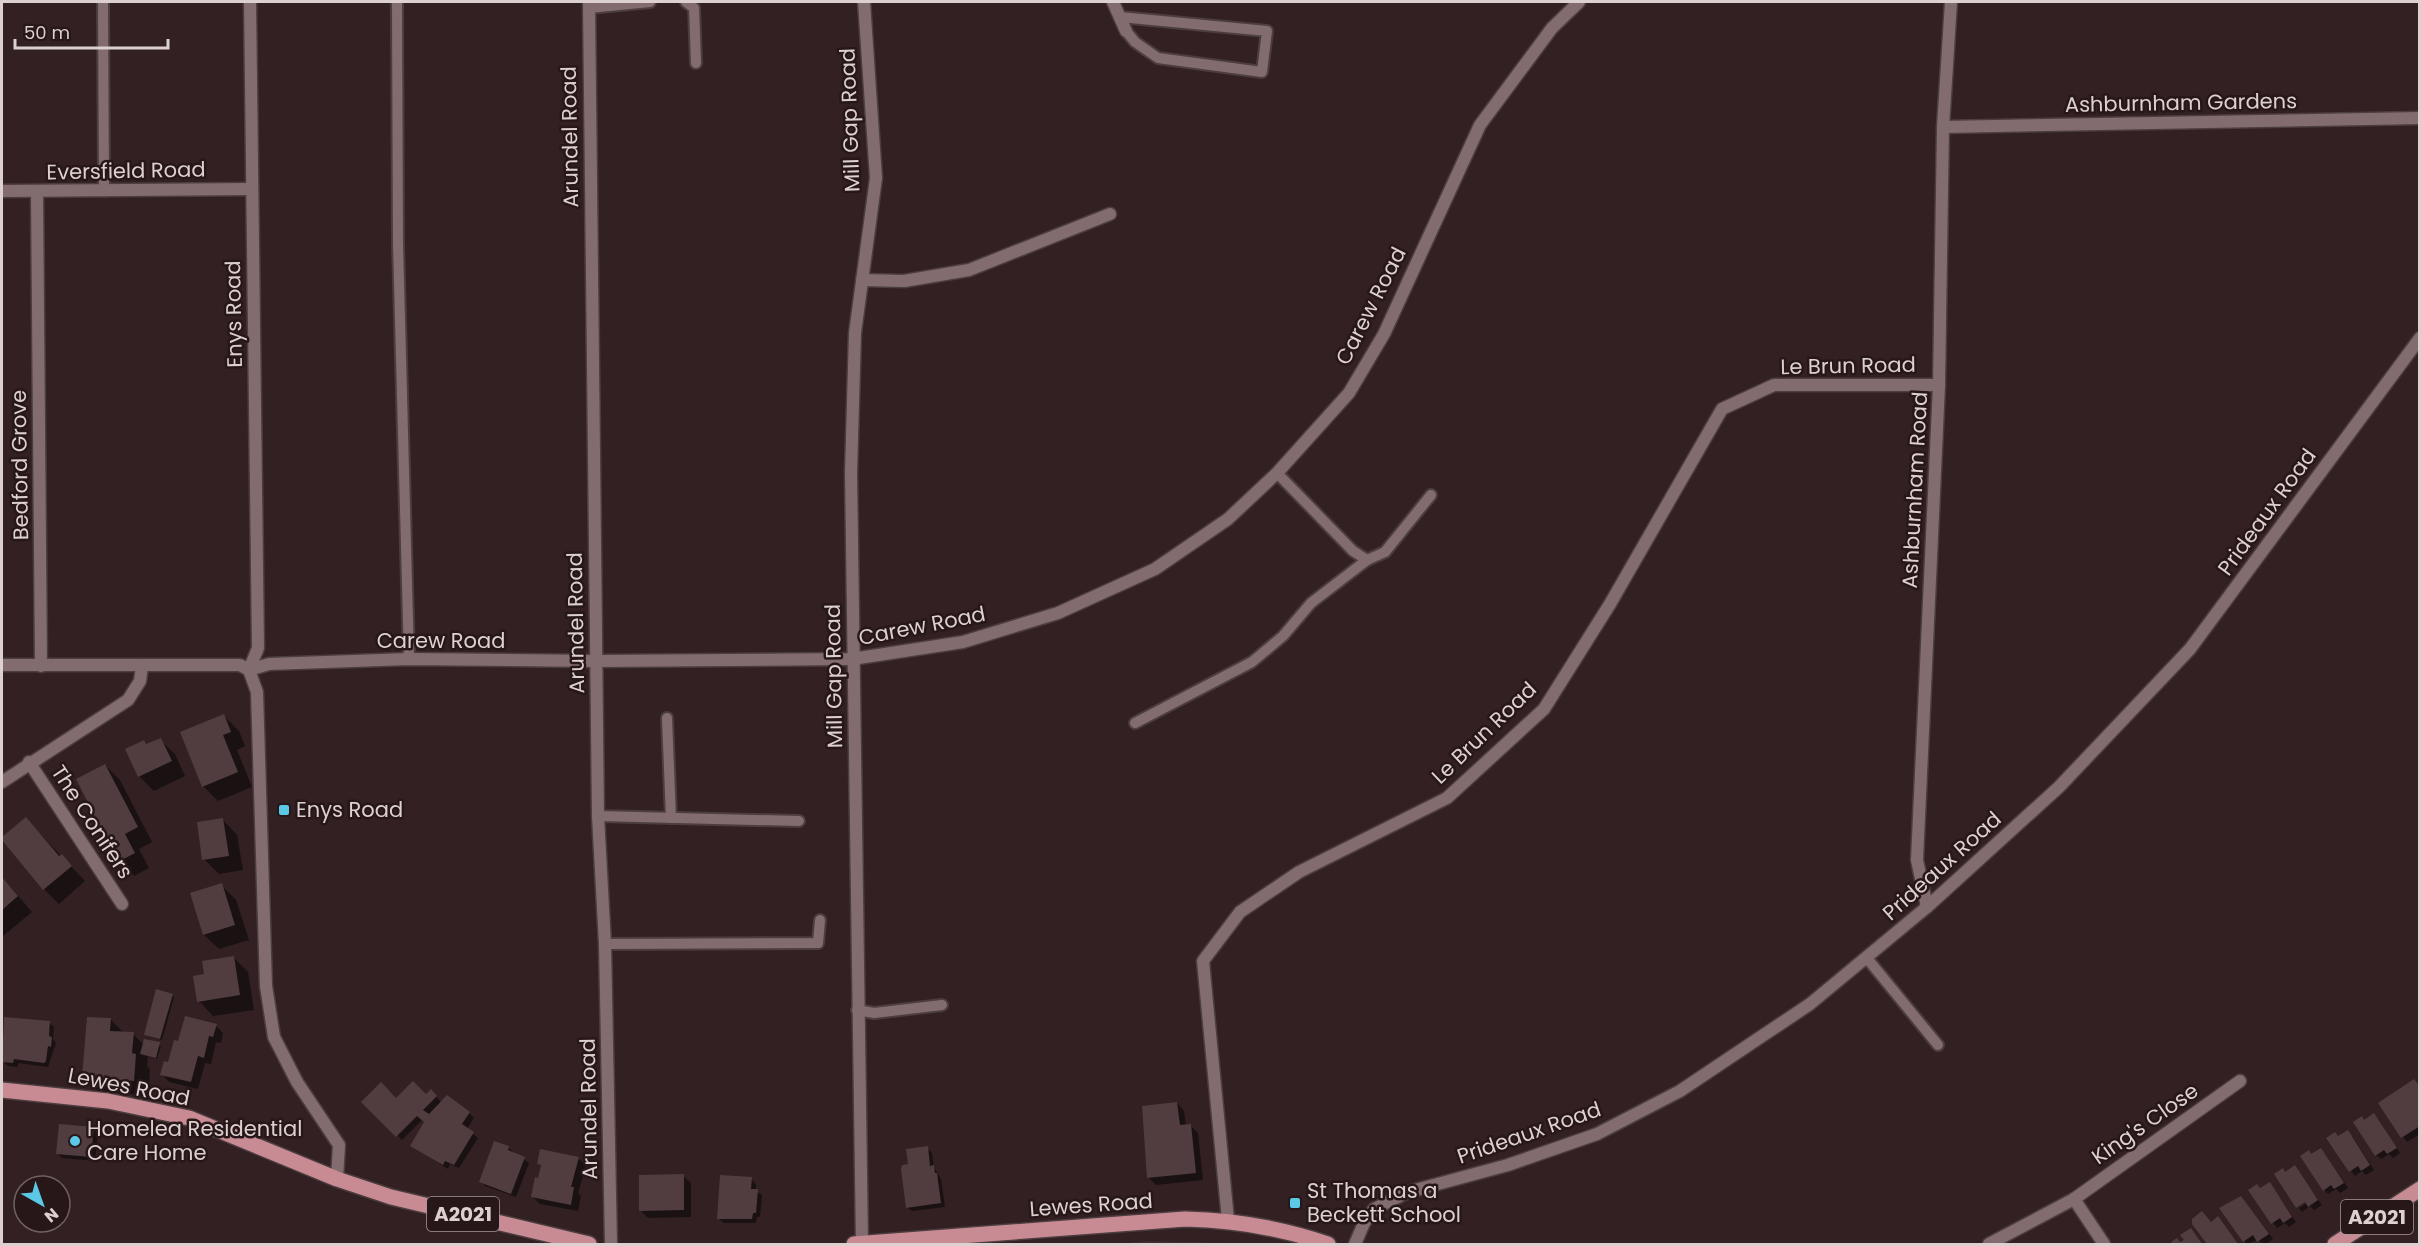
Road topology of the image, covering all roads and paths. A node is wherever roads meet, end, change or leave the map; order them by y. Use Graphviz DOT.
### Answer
graph roads {
  1 [pos="103,2"];
  2 [pos="250,2"];
  3 [pos="397,2"];
  4 [pos="650,2"];
  5 [pos="686,2"];
  6 [pos="864,2"];
  7 [pos="1113,2"];
  8 [pos="1579,2"];
  9 [pos="1951,2"];
  10 [pos="589,5"];
  11 [pos="1120,18"];
  12 [pos="1126,32"];
  13 [pos="696,63"];
  14 [pos="2420,118"];
  15 [pos="1943,127"];
  16 [pos="252,189"];
  17 [pos="2,191"];
  18 [pos="37,191"];
  19 [pos="104,191"];
  20 [pos="1110,214"];
  21 [pos="861,280"];
  22 [pos="2420,338"];
  23 [pos="1939,385"];
  24 [pos="1277,473"];
  25 [pos="1431,495"];
  26 [pos="1367,560"];
  27 [pos="852,658"];
  28 [pos="409,659"];
  29 [pos="596,661"];
  30 [pos="2,665"];
  31 [pos="41,666"];
  32 [pos="142,666"];
  33 [pos="249,670"];
  34 [pos="667,718"];
  35 [pos="1135,723"];
  36 [pos="29,762"];
  37 [pos="2,783"];
  38 [pos="598,816"];
  39 [pos="671,818"];
  40 [pos="799,821"];
  41 [pos="122,904"];
  42 [pos="1927,907"];
  43 [pos="820,920"];
  44 [pos="604,944"];
  45 [pos="1866,957"];
  46 [pos="942,1005"];
  47 [pos="857,1010"];
  48 [pos="1938,1045"];
  49 [pos="2240,1082"];
  50 [pos="2,1090"];
  51 [pos="337,1179"];
  52 [pos="2420,1189"];
  53 [pos="2074,1199"];
  54 [pos="1228,1220"];
  55 [pos="862,1244"];
  56 [pos="589,1245"];
  57 [pos="611,1245"];
  58 [pos="854,1245"];
  59 [pos="1328,1245"];
  60 [pos="1355,1245"];
  61 [pos="1989,1245"];
  62 [pos="2104,1245"];
  63 [pos="2335,1245"];
  1 -- 19 [label="lane"];
  2 -- 16 [label="street, Enys Road"];
  3 -- 28 [label="lane"];
  4 -- 10 [label="lane"];
  5 -- 13 [label="lane"];
  6 -- 21 [label="street, Mill Gap Road"];
  7 -- 11 [label="street"];
  8 -- 24 [label="street, Carew Road"];
  9 -- 15 [label="street, Ashburnham Road"];
  10 -- 29 [label="street, Arundel Road"];
  11 -- 12 [label="street"];
  11 -- 12 [label="lane"];
  14 -- 15 [label="street, Ashburnham Gardens"];
  15 -- 23 [label="street, Ashburnham Road"];
  16 -- 19 [label="street, Eversfield Road"];
  16 -- 33 [label="street, Enys Road"];
  17 -- 18 [label="street, Eversfield Road"];
  18 -- 19 [label="street, Eversfield Road"];
  18 -- 31 [label="street, Bedford Grove"];
  20 -- 21 [label="street"];
  21 -- 27 [label="street, Mill Gap Road"];
  22 -- 42 [label="street, Prideaux Road"];
  23 -- 42 [label="street, Ashburnham Road"];
  23 -- 54 [label="street, Le Brun Road"];
  24 -- 26 [label="lane"];
  24 -- 27 [label="street, Carew Road"];
  25 -- 26 [label="lane"];
  26 -- 35 [label="lane"];
  27 -- 29 [label="street, Carew Road"];
  27 -- 47 [label="street, Mill Gap Road"];
  28 -- 29 [label="street, Carew Road"];
  28 -- 33 [label="street, Carew Road"];
  29 -- 38 [label="street, Arundel Road"];
  30 -- 31 [label="street, Carew Road"];
  31 -- 32 [label="street, Carew Road"];
  32 -- 33 [label="street, Carew Road"];
  32 -- 36 [label="street"];
  33 -- 51 [label="street"];
  34 -- 39 [label="lane"];
  36 -- 37 [label="street"];
  36 -- 41 [label="street, The Conifers"];
  38 -- 39 [label="lane"];
  38 -- 44 [label="street, Arundel Road"];
  39 -- 40 [label="lane"];
  42 -- 45 [label="street, Prideaux Road"];
  43 -- 44 [label="lane"];
  44 -- 57 [label="street, Arundel Road"];
  45 -- 48 [label="lane"];
  45 -- 60 [label="street, Prideaux Road"];
  46 -- 47 [label="lane"];
  47 -- 55 [label="street, Mill Gap Road"];
  49 -- 53 [label="street, King's Close"];
  50 -- 51 [label="main road, Lewes Road / A2021"];
  51 -- 56 [label="main road, Lewes Road / A2021"];
  52 -- 63 [label="main road, A2021"];
  53 -- 61 [label="street, King's Close"];
  53 -- 62 [label="street"];
  54 -- 55 [label="main road, Lewes Road"];
  54 -- 59 [label="main road, Lewes Road"];
  55 -- 58 [label="main road, Lewes Road"];
}
